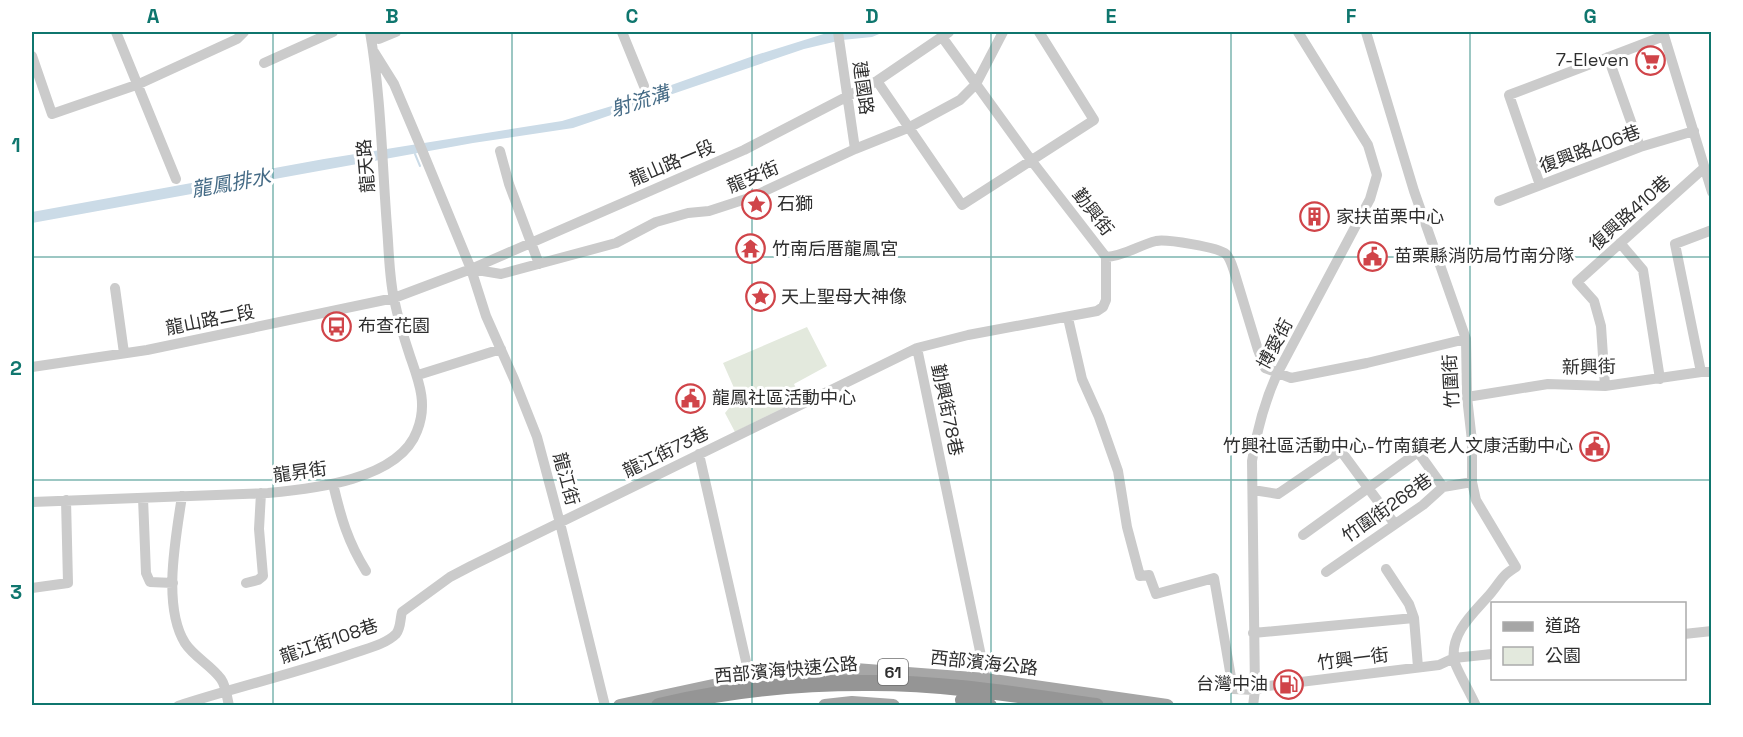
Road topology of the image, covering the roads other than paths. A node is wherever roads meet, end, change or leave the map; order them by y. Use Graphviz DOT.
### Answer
graph roads {
  1 [pos="116,32"];
  2 [pos="244,32"];
  3 [pos="333,32"];
  4 [pos="396,32"];
  5 [pos="622,32"];
  6 [pos="1004,32"];
  7 [pos="1039,32"];
  8 [pos="1298,32"];
  9 [pos="1366,32"];
  10 [pos="374,34"];
  11 [pos="946,34"];
  12 [pos="1664,34"];
  13 [pos="839,36"];
  14 [pos="373,51"];
  15 [pos="32,56"];
  16 [pos="1608,57"];
  17 [pos="264,63"];
  18 [pos="877,81"];
  19 [pos="139,84"];
  20 [pos="976,84"];
  21 [pos="644,86"];
  22 [pos="849,95"];
  23 [pos="909,127"];
  24 [pos="1694,130"];
  25 [pos="1640,147"];
  26 [pos="855,149"];
  27 [pos="500,151"];
  28 [pos="1031,160"];
  29 [pos="1704,168"];
  30 [pos="177,178"];
  31 [pos="1540,185"];
  32 [pos="1712,192"];
  33 [pos="1499,201"];
  34 [pos="1712,230"];
  35 [pos="531,243"];
  36 [pos="1620,243"];
  37 [pos="1106,257"];
  38 [pos="539,264"];
  39 [pos="471,269"];
  40 [pos="115,288"];
  41 [pos="394,298"];
  42 [pos="1068,318"];
  43 [pos="1466,339"];
  44 [pos="917,348"];
  45 [pos="501,350"];
  46 [pos="124,353"];
  47 [pos="32,367"];
  48 [pos="1706,372"];
  49 [pos="1277,374"];
  50 [pos="418,375"];
  51 [pos="1660,379"];
  52 [pos="1605,386"];
  53 [pos="1467,397"];
  54 [pos="699,454"];
  55 [pos="1472,482"];
  56 [pos="333,484"];
  57 [pos="1368,488"];
  58 [pos="1443,488"];
  59 [pos="1253,490"];
  60 [pos="261,493"];
  61 [pos="182,496"];
  62 [pos="143,498"];
  63 [pos="66,500"];
  64 [pos="32,502"];
  65 [pos="560,523"];
  66 [pos="1394,524"];
  67 [pos="1303,535"];
  68 [pos="1386,568"];
  69 [pos="366,571"];
  70 [pos="1326,572"];
  71 [pos="173,583"];
  72 [pos="246,583"];
  73 [pos="32,588"];
  74 [pos="1414,618"];
  75 [pos="1712,631"];
  76 [pos="1253,633"];
  77 [pos="1686,634"];
  78 [pos="1491,654"];
  79 [pos="1454,658"];
  80 [pos="1418,667"];
  81 [pos="932,675"];
  82 [pos="750,679"];
  83 [pos="986,680"];
  84 [pos="866,683"];
  85 [pos="225,690"];
  86 [pos="1255,690"];
  87 [pos="963,700"];
  88 [pos="178,705"];
  89 [pos="229,705"];
  90 [pos="605,705"];
  91 [pos="620,705"];
  92 [pos="659,705"];
  93 [pos="721,705"];
  94 [pos="825,705"];
  95 [pos="892,705"];
  96 [pos="989,705"];
  97 [pos="1009,705"];
  98 [pos="1096,705"];
  99 [pos="1167,705"];
  100 [pos="1253,705"];
  101 [pos="1476,705"];
  1 -- 19 [label="street"];
  2 -- 19 [label="street"];
  3 -- 17 [label="street"];
  4 -- 10 [label="street"];
  5 -- 21 [label="street"];
  6 -- 20 [label="street, 龍安街"];
  7 -- 28 [label="street"];
  8 -- 49 [label="street, 博愛街"];
  9 -- 43 [label="street, 竹圍街"];
  10 -- 14 [label="street, 龍天路"];
  11 -- 18 [label="street, 龍山路一段"];
  11 -- 20 [label="street, 勤興街"];
  12 -- 16 [label="street"];
  12 -- 24 [label="street"];
  13 -- 22 [label="street, 建國路"];
  14 -- 39 [label="street, 龍江街"];
  14 -- 41 [label="street, 龍天路"];
  15 -- 19 [label="street"];
  16 -- 25 [label="street"];
  16 -- 31 [label="street"];
  18 -- 22 [label="street, 龍山路一段"];
  18 -- 23 [label="street"];
  19 -- 30 [label="street"];
  20 -- 23 [label="street, 龍安街"];
  20 -- 28 [label="street, 勤興街"];
  22 -- 26 [label="street, 建國路"];
  22 -- 35 [label="street, 龍山路一段"];
  23 -- 26 [label="street, 龍安街"];
  23 -- 28 [label="street"];
  24 -- 25 [label="street, 復興路406巷"];
  24 -- 29 [label="street"];
  25 -- 31 [label="street, 復興路406巷"];
  26 -- 38 [label="street, 龍安街"];
  27 -- 35 [label="street"];
  28 -- 37 [label="street, 勤興街"];
  29 -- 32 [label="street"];
  29 -- 36 [label="street, 復興路410巷"];
  31 -- 33 [label="street, 復興路406巷"];
  34 -- 48 [label="street"];
  35 -- 38 [label="street"];
  35 -- 39 [label="street, 龍山路一段"];
  36 -- 51 [label="street"];
  36 -- 52 [label="street, 復興路410巷"];
  37 -- 42 [label="street, 勤興街78巷"];
  37 -- 49 [label="street, 勤興街"];
  38 -- 39 [label="street, 龍安街"];
  39 -- 41 [label="street, 龍山路一段"];
  39 -- 45 [label="street, 龍江街"];
  40 -- 46 [label="street"];
  41 -- 46 [label="street, 龍山路二段"];
  41 -- 50 [label="street, 龍昇街"];
  42 -- 44 [label="street, 勤興街78巷"];
  42 -- 86 [label="street"];
  43 -- 49 [label="street"];
  43 -- 53 [label="street, 竹圍街"];
  44 -- 54 [label="street, 龍江街73巷"];
  44 -- 83 [label="street, 勤興街78巷"];
  45 -- 50 [label="street"];
  45 -- 65 [label="street, 龍江街"];
  46 -- 47 [label="street, 龍山路二段"];
  48 -- 51 [label="street, 新興街"];
  49 -- 59 [label="street, 博愛街"];
  50 -- 56 [label="street, 龍昇街"];
  51 -- 52 [label="street, 新興街"];
  52 -- 53 [label="street, 新興街"];
  53 -- 55 [label="street, 竹圍街"];
  54 -- 65 [label="street, 龍江街73巷"];
  54 -- 82 [label="street"];
  55 -- 58 [label="street, 竹圍街268巷"];
  55 -- 79 [label="street, 竹圍街"];
  56 -- 60 [label="street, 龍昇街"];
  56 -- 69 [label="street"];
  57 -- 58 [label="street"];
  57 -- 59 [label="street"];
  57 -- 66 [label="street"];
  57 -- 67 [label="street"];
  58 -- 66 [label="street, 竹圍街268巷"];
  59 -- 76 [label="street, 博愛街"];
  60 -- 61 [label="street, 龍昇街"];
  60 -- 72 [label="street"];
  61 -- 62 [label="street, 龍昇街"];
  61 -- 71 [label="street"];
  62 -- 63 [label="street, 龍昇街"];
  62 -- 71 [label="street"];
  63 -- 64 [label="street, 龍昇街"];
  63 -- 73 [label="street"];
  65 -- 85 [label="street, 龍江街108巷"];
  65 -- 90 [label="street, 龍江街"];
  66 -- 70 [label="street, 竹圍街268巷"];
  68 -- 74 [label="street"];
  71 -- 85 [label="street"];
  74 -- 76 [label="street"];
  74 -- 80 [label="street"];
  75 -- 77 [label="street"];
  76 -- 86 [label="street, 博愛街"];
  78 -- 79 [label="street, 竹興一街"];
  79 -- 80 [label="street, 竹興一街"];
  79 -- 101 [label="street"];
  80 -- 86 [label="street, 竹興一街"];
  81 -- 82 [label="main road, 西部濱海公路 / 61"];
  81 -- 83 [label="main road, 西部濱海公路 / 61"];
  81 -- 84 [label="highway"];
  82 -- 91 [label="main road, 西部濱海公路 / 61"];
  83 -- 99 [label="main road, 西部濱海公路 / 61"];
  84 -- 92 [label="highway, 西部濱海快速公路 / 61"];
  84 -- 98 [label="highway, 西部濱海快速公路 / 61"];
  85 -- 88 [label="street, 龍江街108巷"];
  85 -- 89 [label="street"];
  86 -- 100 [label="street, 博愛街"];
  87 -- 93 [label="highway, 西部濱海快速公路 / 61"];
  87 -- 96 [label="highway"];
  87 -- 97 [label="highway, 西部濱海快速公路 / 61"];
  94 -- 95 [label="main road, 61"];
}
